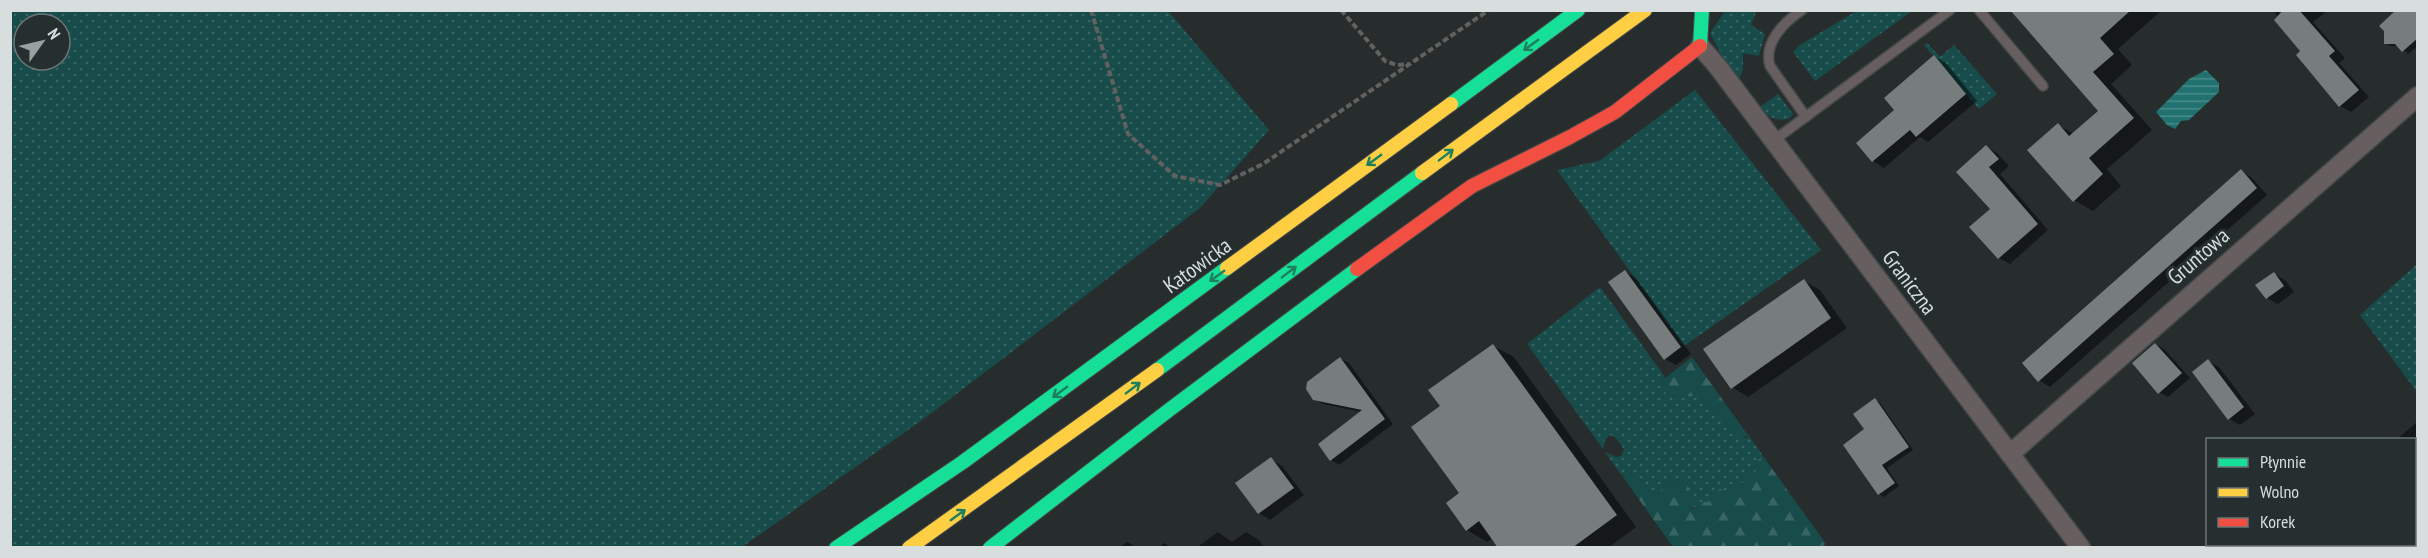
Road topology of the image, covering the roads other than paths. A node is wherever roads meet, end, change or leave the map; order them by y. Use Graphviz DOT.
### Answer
graph roads {
  1 [pos="1578,10"];
  2 [pos="1645,10"];
  3 [pos="1702,10"];
  4 [pos="1802,10"];
  5 [pos="1950,10"];
  6 [pos="1979,10"];
  7 [pos="1700,46"];
  8 [pos="2043,86"];
  9 [pos="2418,96"];
  10 [pos="1806,117"];
  11 [pos="1773,141"];
  12 [pos="2010,454"];
  13 [pos="836,548"];
  14 [pos="909,548"];
  15 [pos="990,548"];
  16 [pos="2081,548"];
  1 -- 13 [label="main road, Katowicka, one-way"];
  14 -- 2 [label="main road, one-way"];
  3 -- 7 [label="main road"];
  4 -- 10 [label="lane"];
  5 -- 10 [label="lane"];
  6 -- 8 [label="lane"];
  7 -- 11 [label="street, Graniczna"];
  7 -- 15 [label="main road"];
  9 -- 12 [label="street, Gruntowa"];
  10 -- 11 [label="lane"];
  11 -- 12 [label="street, Graniczna"];
  12 -- 16 [label="street, Graniczna"];
}
